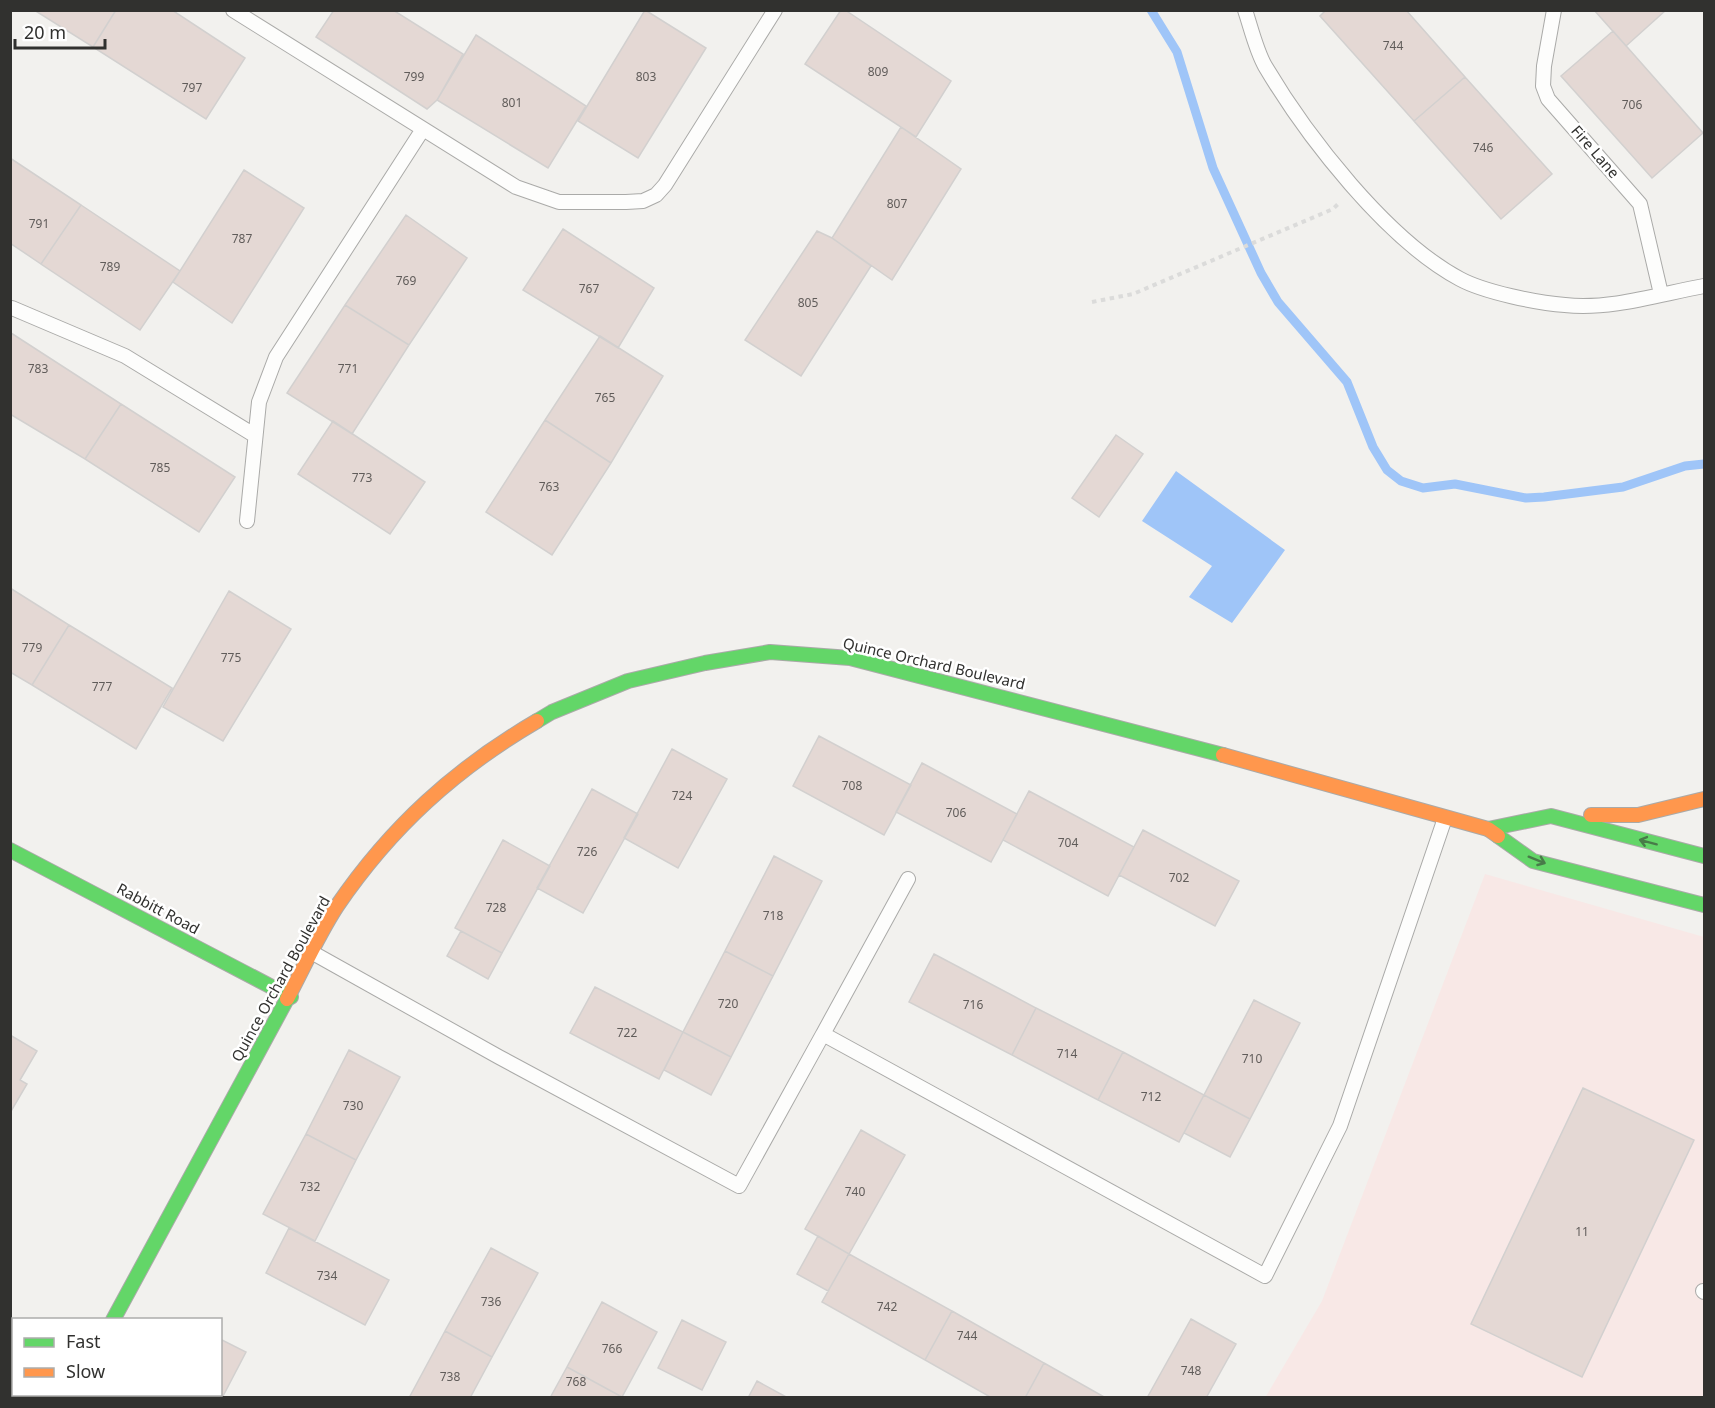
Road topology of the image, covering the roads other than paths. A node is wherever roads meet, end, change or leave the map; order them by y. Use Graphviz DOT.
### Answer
graph roads {
  1 [pos="233,10"];
  2 [pos="775,10"];
  3 [pos="1245,10"];
  4 [pos="1554,10"];
  5 [pos="423,129"];
  6 [pos="1704,286"];
  7 [pos="1661,294"];
  8 [pos="12,308"];
  9 [pos="254,435"];
  10 [pos="247,521"];
  11 [pos="1704,799"];
  12 [pos="1551,816"];
  13 [pos="1445,818"];
  14 [pos="1488,829"];
  15 [pos="10,850"];
  16 [pos="1704,856"];
  17 [pos="908,879"];
  18 [pos="1704,904"];
  19 [pos="314,953"];
  20 [pos="291,997"];
  21 [pos="823,1034"];
  22 [pos="114,1318"];
  1 -- 5 [label="lane"];
  2 -- 5 [label="lane"];
  3 -- 7 [label="lane"];
  4 -- 7 [label="lane, Fire Lane"];
  5 -- 9 [label="lane"];
  6 -- 7 [label="lane"];
  8 -- 9 [label="lane"];
  9 -- 10 [label="lane"];
  11 -- 12 [label="street"];
  12 -- 14 [label="street, Quince Orchard Boulevard"];
  16 -- 12 [label="street, Quince Orchard Boulevard, one-way"];
  13 -- 14 [label="street, Quince Orchard Boulevard"];
  13 -- 19 [label="street, Quince Orchard Boulevard"];
  13 -- 21 [label="lane"];
  14 -- 18 [label="street, Quince Orchard Boulevard, one-way"];
  15 -- 20 [label="street, Rabbitt Road"];
  17 -- 21 [label="lane"];
  19 -- 20 [label="street, Quince Orchard Boulevard"];
  19 -- 21 [label="lane"];
  20 -- 22 [label="street, Quince Orchard Boulevard"];
}
